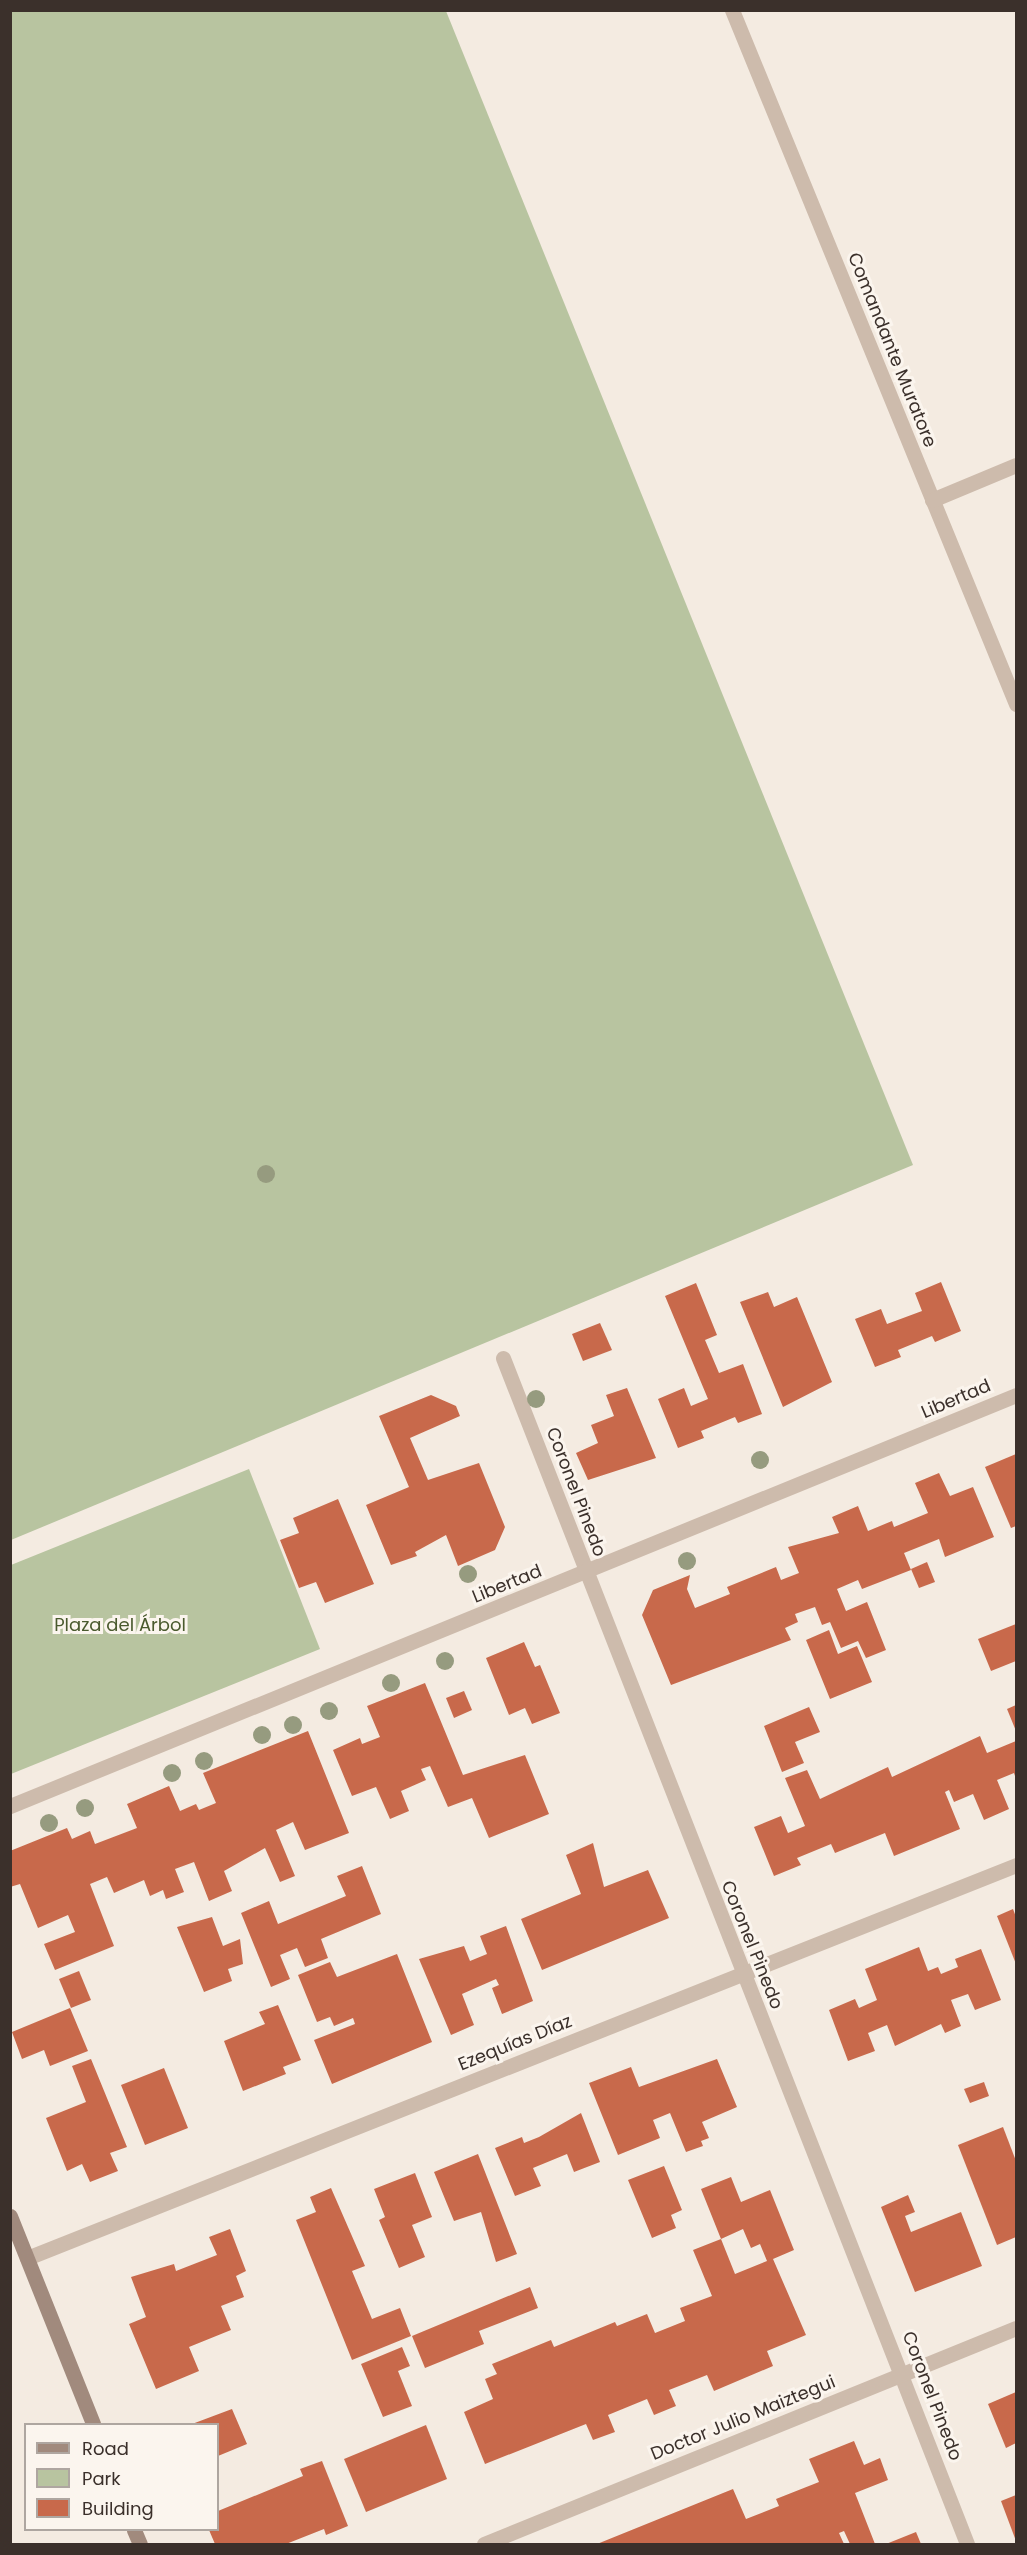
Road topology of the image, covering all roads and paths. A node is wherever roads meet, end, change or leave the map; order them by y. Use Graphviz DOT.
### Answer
graph roads {
  1 [pos="732,10"];
  2 [pos="1017,465"];
  3 [pos="932,500"];
  4 [pos="1017,704"];
  5 [pos="503,1358"];
  6 [pos="1017,1395"];
  7 [pos="586,1573"];
  8 [pos="10,1806"];
  9 [pos="1017,1866"];
  10 [pos="742,1973"];
  11 [pos="10,2216"];
  12 [pos="27,2258"];
  13 [pos="1017,2328"];
  14 [pos="903,2374"];
  15 [pos="93,2423"];
  16 [pos="484,2544"];
  17 [pos="968,2544"];
  1 -- 3 [label="street, Comandante Muratore"];
  2 -- 3 [label="street"];
  3 -- 4 [label="street, Comandante Muratore"];
  5 -- 7 [label="street, Coronel Pinedo"];
  6 -- 7 [label="street, Libertad"];
  7 -- 8 [label="street, Libertad"];
  7 -- 10 [label="street, Coronel Pinedo"];
  9 -- 10 [label="street, Ezequías Díaz"];
  10 -- 12 [label="street, Ezequías Díaz"];
  10 -- 14 [label="street, Coronel Pinedo"];
  11 -- 12 [label="street"];
  12 -- 15 [label="street"];
  13 -- 14 [label="street, Doctor Julio Maiztegui"];
  14 -- 16 [label="street, Doctor Julio Maiztegui"];
  14 -- 17 [label="street, Coronel Pinedo"];
}
